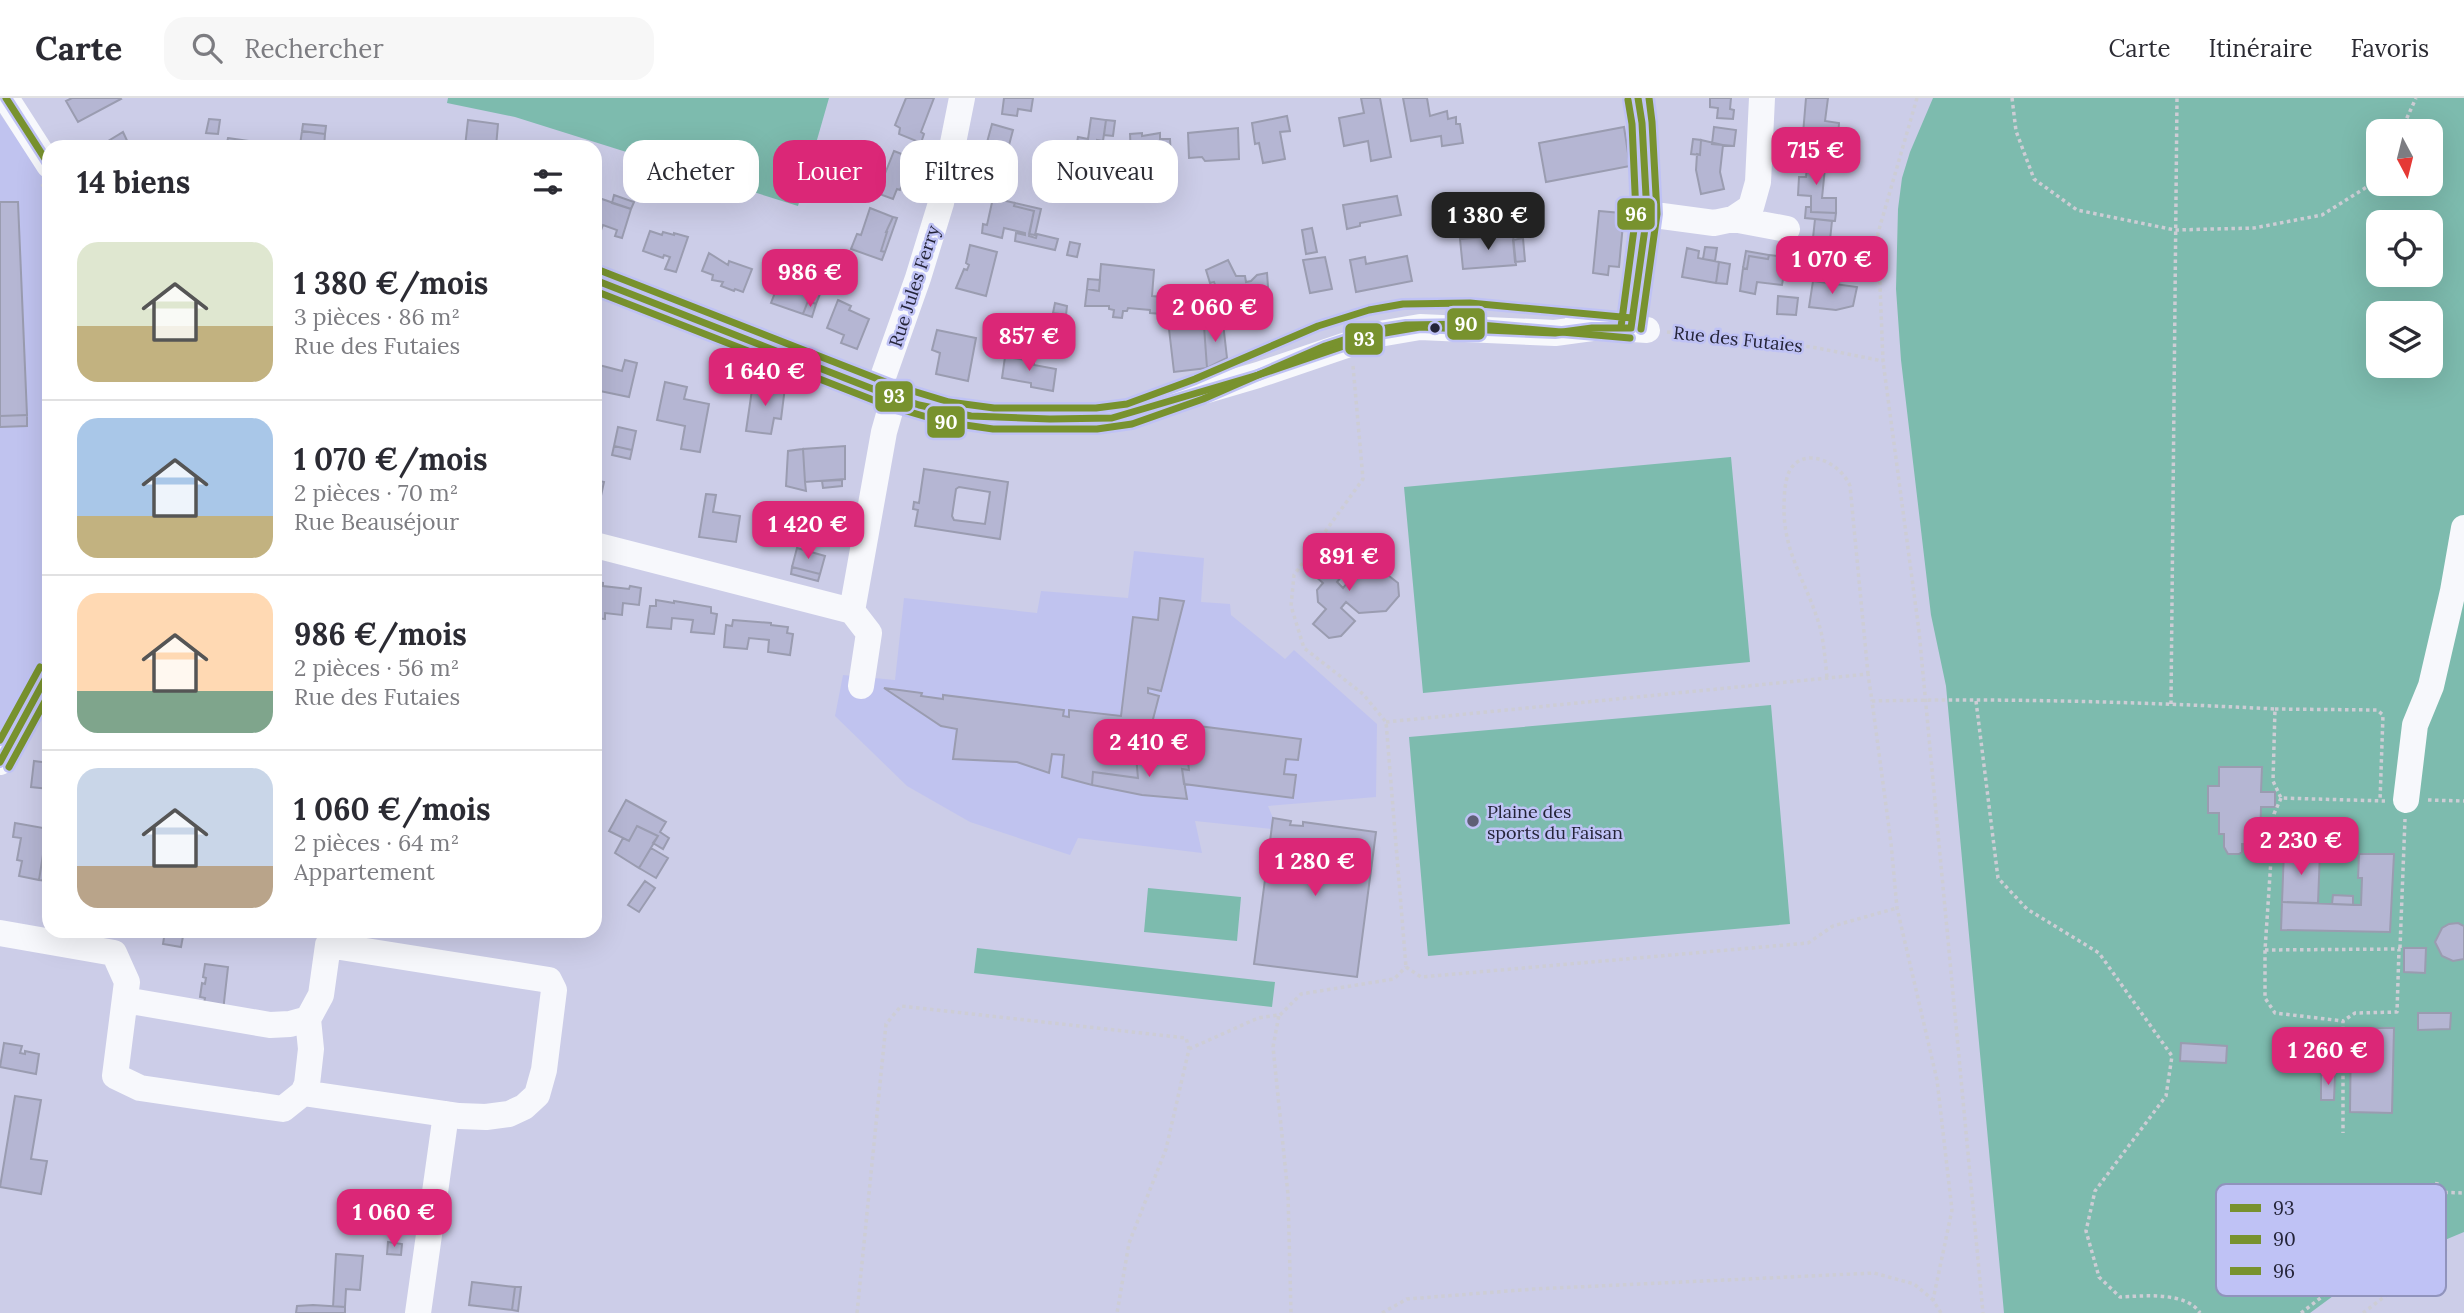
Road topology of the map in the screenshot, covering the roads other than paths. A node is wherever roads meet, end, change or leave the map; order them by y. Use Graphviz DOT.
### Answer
graph roads {
  1 [pos="6,98"];
  2 [pos="962,98"];
  3 [pos="1638,98"];
  4 [pos="1762,98"];
  5 [pos="42,154"];
  6 [pos="1647,214"];
  7 [pos="1733,219"];
  8 [pos="1787,229"];
  9 [pos="602,284"];
  10 [pos="1592,328"];
  11 [pos="886,394"];
  12 [pos="1174,399"];
  13 [pos="2464,528"];
  14 [pos="602,547"];
  15 [pos="852,611"];
  16 [pos="42,684"];
  17 [pos="862,686"];
  18 [pos="0,762"];
  19 [pos="2406,800"];
  20 [pos="0,933"];
  21 [pos="125,1000"];
  22 [pos="308,1018"];
  23 [pos="303,1093"];
  24 [pos="446,1114"];
  25 [pos="418,1313"];
  1 -- 5 [label="street"];
  2 -- 11 [label="street, Rue Jules Ferry"];
  3 -- 6 [label="street"];
  4 -- 7 [label="street"];
  6 -- 7 [label="street"];
  6 -- 10 [label="street"];
  7 -- 8 [label="street"];
  9 -- 11 [label="street"];
  10 -- 12 [label="street"];
  10 -- 12 [label="street"];
  11 -- 12 [label="street"];
  11 -- 15 [label="street, Rue Jules Ferry"];
  13 -- 19 [label="street"];
  14 -- 15 [label="street"];
  15 -- 17 [label="street"];
  16 -- 18 [label="street"];
  20 -- 21 [label="street"];
  21 -- 22 [label="street"];
  21 -- 23 [label="street"];
  22 -- 23 [label="street"];
  22 -- 24 [label="street"];
  23 -- 24 [label="street"];
  24 -- 25 [label="street"];
}
